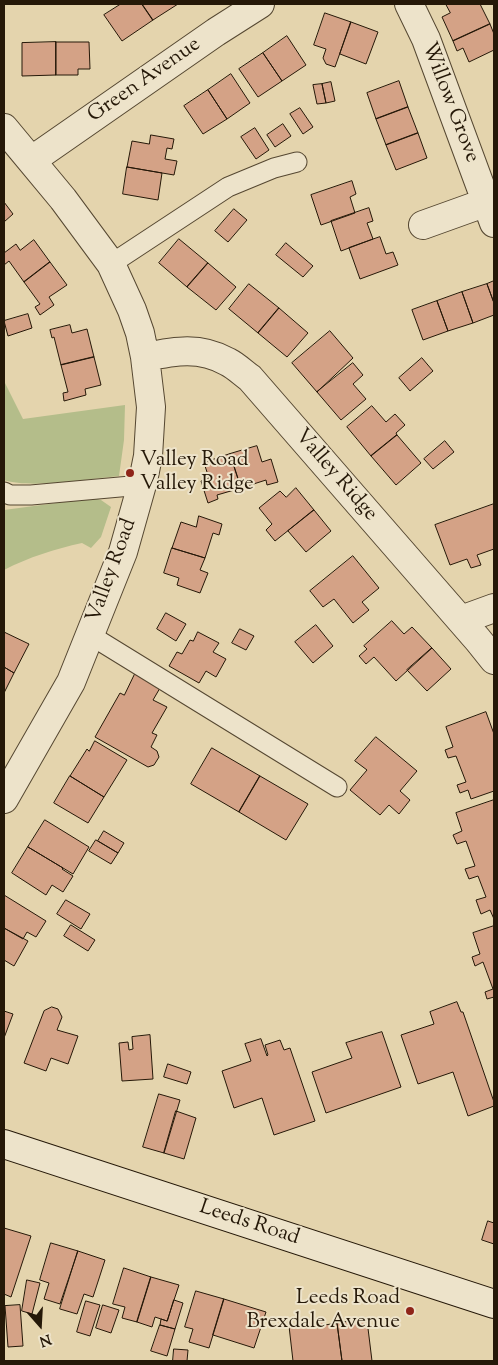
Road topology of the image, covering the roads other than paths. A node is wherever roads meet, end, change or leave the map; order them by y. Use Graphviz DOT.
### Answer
graph roads {
  1 [pos="260,4"];
  2 [pos="409,4"];
  3 [pos="4,128"];
  4 [pos="32,160"];
  5 [pos="297,162"];
  6 [pos="490,213"];
  7 [pos="423,225"];
  8 [pos="111,264"];
  9 [pos="145,357"];
  10 [pos="142,486"];
  11 [pos="4,492"];
  12 [pos="494,608"];
  13 [pos="461,620"];
  14 [pos="90,635"];
  15 [pos="494,660"];
  16 [pos="337,787"];
  17 [pos="4,799"];
  18 [pos="4,1144"];
  19 [pos="494,1304"];
  1 -- 4 [label="street, Green Avenue"];
  2 -- 6 [label="street, Willow Grove"];
  3 -- 4 [label="street, Valley Road"];
  4 -- 8 [label="street, Valley Road"];
  5 -- 8 [label="lane"];
  6 -- 7 [label="street, Willow Grove"];
  8 -- 9 [label="street, Valley Road"];
  9 -- 10 [label="street, Valley Road"];
  9 -- 13 [label="street, Valley Ridge"];
  10 -- 11 [label="lane"];
  10 -- 14 [label="street, Valley Road"];
  12 -- 13 [label="street"];
  13 -- 15 [label="street, Valley Ridge"];
  14 -- 16 [label="lane"];
  14 -- 17 [label="street, Valley Road"];
  18 -- 19 [label="street, Leeds Road"];
}
